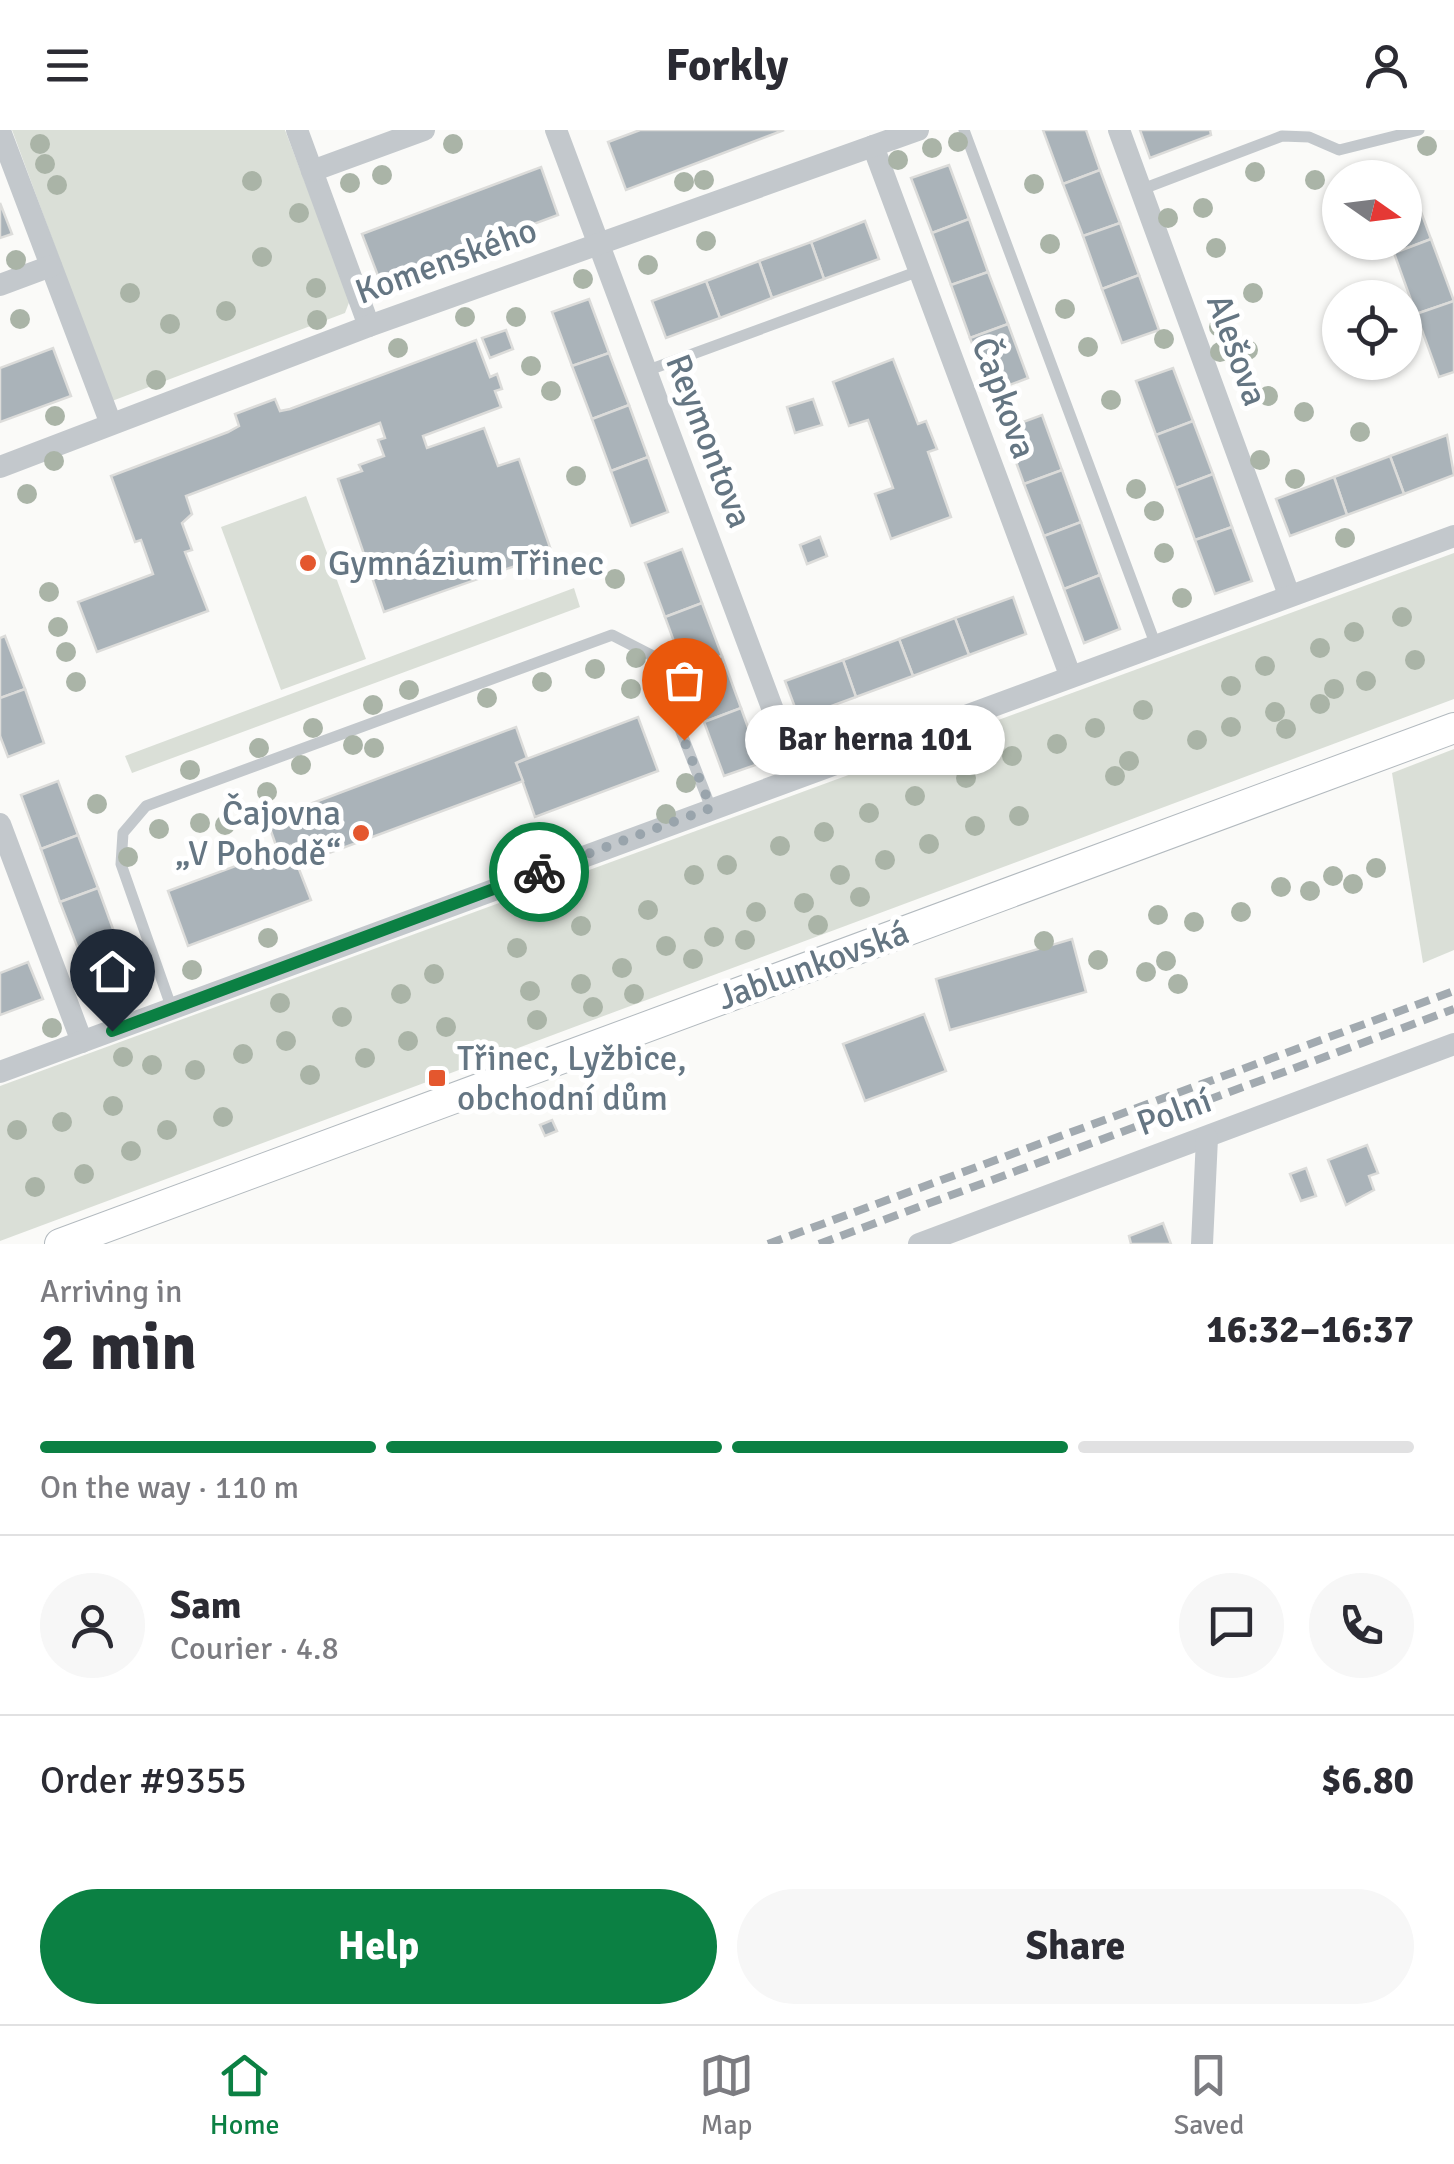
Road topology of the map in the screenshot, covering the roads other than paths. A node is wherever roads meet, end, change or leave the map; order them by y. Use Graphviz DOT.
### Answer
graph roads {
  1 [pos="297,130"];
  2 [pos="424,130"];
  3 [pos="556,130"];
  4 [pos="918,130"];
  5 [pos="964,130"];
  6 [pos="1118,130"];
  7 [pos="1419,130"];
  8 [pos="0,131"];
  9 [pos="1402,132"];
  10 [pos="873,146"];
  11 [pos="312,172"];
  12 [pos="1140,190"];
  13 [pos="596,244"];
  14 [pos="51,266"];
  15 [pos="919,271"];
  16 [pos="0,286"];
  17 [pos="369,326"];
  18 [pos="644,372"];
  19 [pos="111,424"];
  20 [pos="0,467"];
  21 [pos="1454,536"];
  22 [pos="1288,595"];
  23 [pos="1155,643"];
  24 [pos="1070,675"];
  25 [pos="1454,728"];
  26 [pos="798,777"];
  27 [pos="711,808"];
  28 [pos="0,824"];
  29 [pos="172,1009"];
  30 [pos="82,1042"];
  31 [pos="1454,1044"];
  32 [pos="0,1072"];
  33 [pos="1206,1138"];
  34 [pos="112,1234"];
  35 [pos="60,1244"];
  36 [pos="918,1244"];
  37 [pos="1202,1244"];
  1 -- 11 [label="street"];
  2 -- 11 [label="street"];
  3 -- 13 [label="street, Reymontova"];
  4 -- 10 [label="street, Komenského"];
  5 -- 23 [label="lane"];
  6 -- 12 [label="street, Alešova"];
  7 -- 9 [label="lane"];
  8 -- 14 [label="street"];
  9 -- 12 [label="lane"];
  10 -- 13 [label="street, Komenského"];
  10 -- 15 [label="street, Čapkova"];
  11 -- 17 [label="street"];
  12 -- 22 [label="street, Alešova"];
  13 -- 17 [label="street, Komenského"];
  13 -- 18 [label="street, Reymontova"];
  14 -- 16 [label="street"];
  14 -- 19 [label="street"];
  15 -- 18 [label="lane"];
  15 -- 24 [label="street, Čapkova"];
  17 -- 19 [label="street, Komenského"];
  18 -- 26 [label="street, Reymontova"];
  19 -- 20 [label="street, Komenského"];
  21 -- 22 [label="street"];
  22 -- 23 [label="street"];
  23 -- 24 [label="street"];
  24 -- 26 [label="street"];
  25 -- 34 [label="main road, Jablunkovská"];
  26 -- 27 [label="street"];
  27 -- 29 [label="street"];
  27 -- 29 [label="lane"];
  28 -- 30 [label="street"];
  29 -- 30 [label="street"];
  30 -- 32 [label="street"];
  31 -- 33 [label="street, Polní"];
  33 -- 36 [label="street, Polní"];
  33 -- 37 [label="street"];
  34 -- 35 [label="main road, Jablunkovská"];
}
